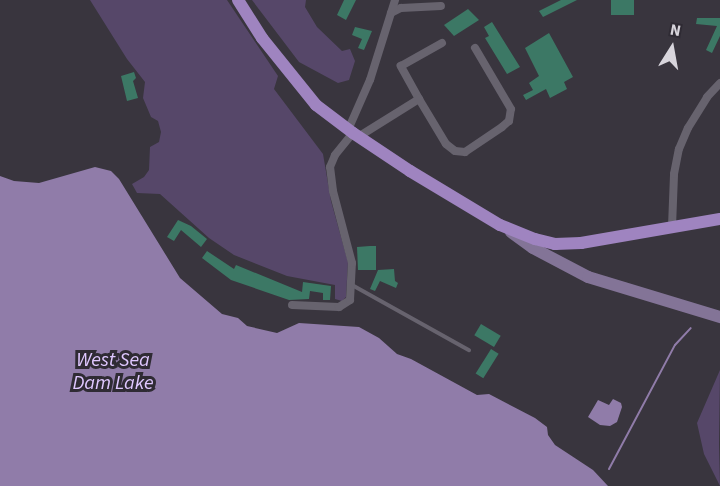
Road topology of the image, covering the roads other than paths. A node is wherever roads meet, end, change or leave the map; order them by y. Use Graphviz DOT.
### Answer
graph roads {
  1 [pos="238,0"];
  2 [pos="395,0"];
  3 [pos="441,6"];
  4 [pos="391,14"];
  5 [pos="442,43"];
  6 [pos="475,48"];
  7 [pos="720,83"];
  8 [pos="419,99"];
  9 [pos="353,133"];
  10 [pos="720,219"];
  11 [pos="500,225"];
  12 [pos="672,227"];
  13 [pos="352,285"];
  14 [pos="292,304"];
  15 [pos="720,317"];
  16 [pos="469,350"];
  1 -- 9 [label="main road"];
  2 -- 4 [label="street"];
  3 -- 4 [label="street"];
  4 -- 9 [label="street"];
  5 -- 8 [label="street"];
  6 -- 8 [label="street"];
  7 -- 12 [label="street"];
  8 -- 9 [label="street"];
  9 -- 11 [label="main road"];
  9 -- 13 [label="street"];
  10 -- 12 [label="main road"];
  11 -- 12 [label="main road"];
  11 -- 15 [label="main road"];
  13 -- 14 [label="street"];
  13 -- 16 [label="lane"];
}
